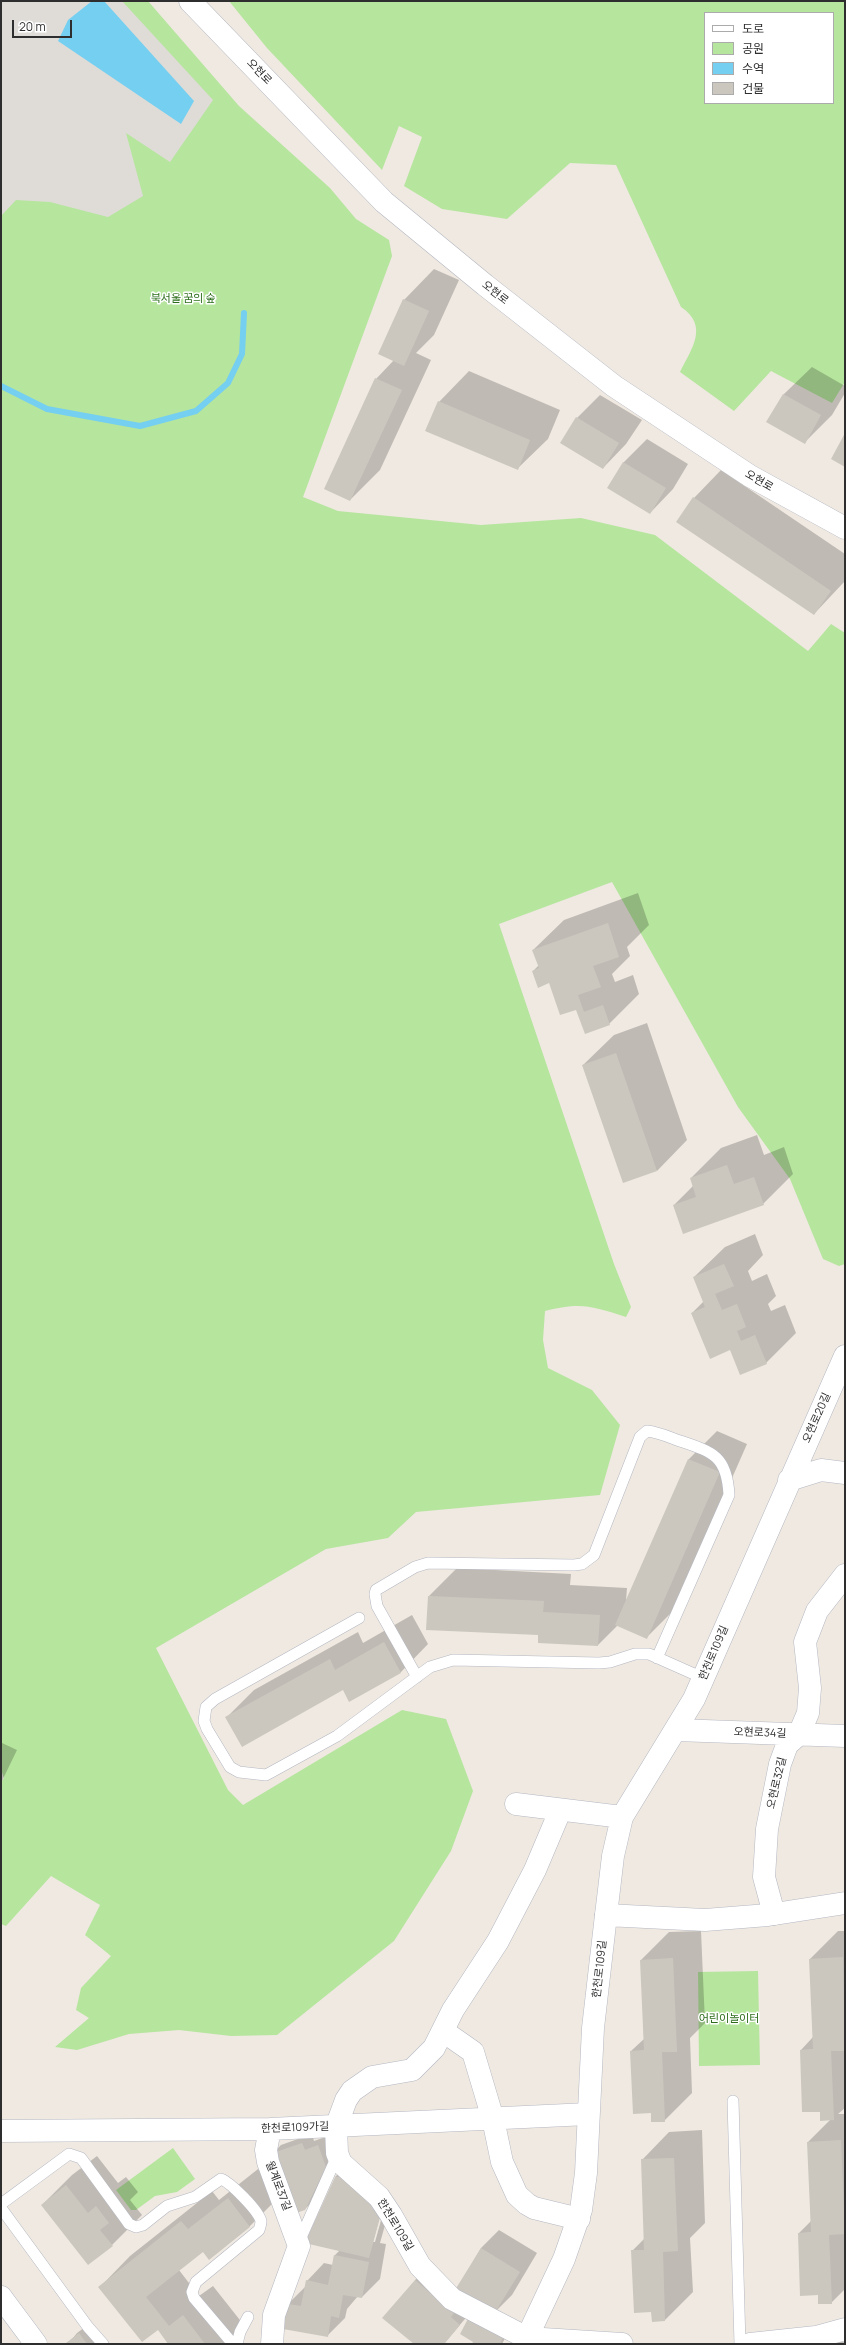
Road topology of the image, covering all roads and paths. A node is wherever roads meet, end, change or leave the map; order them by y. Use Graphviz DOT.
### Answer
graph roads {
  1 [pos="190,1"];
  2 [pos="845,528"];
  3 [pos="845,1356"];
  4 [pos="845,1473"];
  5 [pos="789,1480"];
  6 [pos="845,1575"];
  7 [pos="359,1618"];
  8 [pos="657,1658"];
  9 [pos="417,1677"];
  10 [pos="703,1678"];
  11 [pos="676,1730"];
  12 [pos="799,1734"];
  13 [pos="845,1736"];
  14 [pos="516,1804"];
  15 [pos="560,1811"];
  16 [pos="622,1817"];
  17 [pos="845,1903"];
  18 [pos="774,1914"];
  19 [pos="606,1915"];
  20 [pos="443,2031"];
  21 [pos="733,2101"];
  22 [pos="588,2114"];
  23 [pos="493,2118"];
  24 [pos="336,2126"];
  25 [pos="270,2129"];
  26 [pos="1,2131"];
  27 [pos="337,2156"];
  28 [pos="1,2204"];
  29 [pos="1,2208"];
  30 [pos="579,2219"];
  31 [pos="299,2242"];
  32 [pos="1,2297"];
  33 [pos="248,2317"];
  34 [pos="845,2329"];
  35 [pos="526,2341"];
  36 [pos="36,2344"];
  37 [pos="103,2344"];
  38 [pos="233,2344"];
  39 [pos="238,2344"];
  40 [pos="272,2344"];
  41 [pos="622,2344"];
  42 [pos="740,2344"];
  43 [pos="750,2344"];
  1 -- 2 [label="street, 오현로"];
  3 -- 5 [label="street, 오현로20길"];
  4 -- 5 [label="street"];
  5 -- 10 [label="street, 한천로109길"];
  6 -- 12 [label="street, 오현로32길"];
  7 -- 9 [label="lane"];
  8 -- 9 [label="lane"];
  8 -- 9 [label="lane"];
  8 -- 10 [label="lane"];
  10 -- 11 [label="street, 한천로109길"];
  11 -- 12 [label="street, 오현로34길"];
  11 -- 16 [label="street, 한천로109길"];
  12 -- 13 [label="street, 오현로34길"];
  12 -- 18 [label="street, 오현로32길"];
  14 -- 15 [label="street"];
  15 -- 16 [label="street"];
  15 -- 20 [label="street"];
  16 -- 19 [label="street, 한천로109길"];
  17 -- 18 [label="street"];
  18 -- 19 [label="street"];
  19 -- 22 [label="street, 한천로109길"];
  20 -- 23 [label="street"];
  20 -- 24 [label="street"];
  21 -- 42 [label="lane"];
  22 -- 23 [label="street, 한천로109가길"];
  22 -- 30 [label="street, 한천로109길"];
  23 -- 24 [label="street, 한천로109가길"];
  23 -- 30 [label="street"];
  24 -- 25 [label="street, 한천로109가길"];
  24 -- 27 [label="street"];
  25 -- 26 [label="street, 한천로109가길"];
  25 -- 31 [label="street, 월계로37길"];
  27 -- 31 [label="lane"];
  27 -- 35 [label="street, 한천로109길"];
  28 -- 38 [label="lane"];
  29 -- 37 [label="lane"];
  30 -- 35 [label="street, 한천로109길"];
  31 -- 40 [label="street"];
  32 -- 36 [label="street"];
  33 -- 39 [label="lane"];
  34 -- 43 [label="street"];
  35 -- 41 [label="street"];
}
